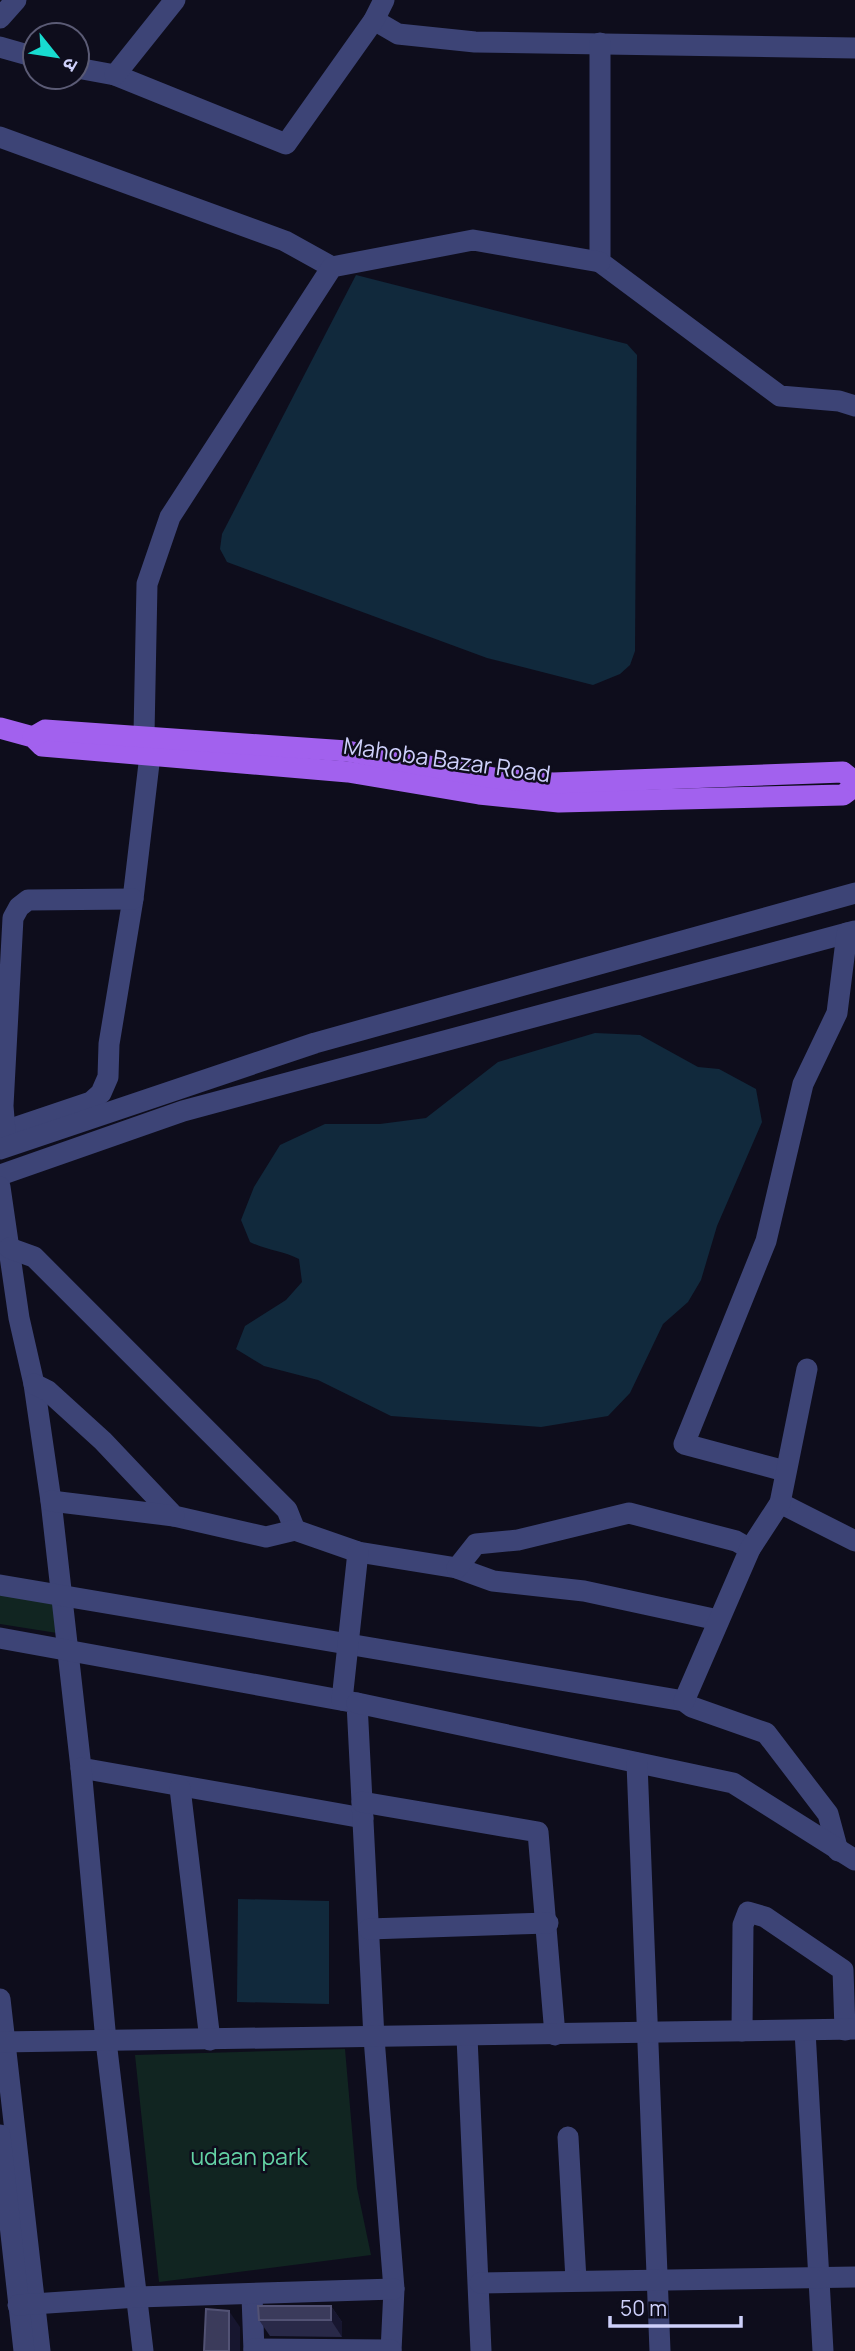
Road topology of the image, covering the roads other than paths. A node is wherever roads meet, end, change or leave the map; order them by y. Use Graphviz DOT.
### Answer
graph roads {
  1 [pos="16,0"];
  2 [pos="175,0"];
  3 [pos="384,0"];
  4 [pos="0,18"];
  5 [pos="374,20"];
  6 [pos="600,43"];
  7 [pos="0,47"];
  8 [pos="855,48"];
  9 [pos="21,53"];
  10 [pos="91,71"];
  11 [pos="115,75"];
  12 [pos="0,137"];
  13 [pos="600,262"];
  14 [pos="332,267"];
  15 [pos="855,406"];
  16 [pos="0,728"];
  17 [pos="144,734"];
  18 [pos="33,737"];
  19 [pos="150,755"];
  20 [pos="459,781"];
  21 [pos="855,784"];
  22 [pos="855,892"];
  23 [pos="133,899"];
  24 [pos="851,932"];
  25 [pos="2,1138"];
  26 [pos="0,1175"];
  27 [pos="0,1187"];
  28 [pos="9,1248"];
  29 [pos="807,1369"];
  30 [pos="34,1384"];
  31 [pos="785,1471"];
  32 [pos="51,1501"];
  33 [pos="780,1503"];
  34 [pos="174,1516"];
  35 [pos="295,1530"];
  36 [pos="855,1541"];
  37 [pos="750,1549"];
  38 [pos="358,1552"];
  39 [pos="457,1568"];
  40 [pos="0,1585"];
  41 [pos="61,1595"];
  42 [pos="718,1620"];
  43 [pos="0,1638"];
  44 [pos="348,1644"];
  45 [pos="66,1650"];
  46 [pos="684,1701"];
  47 [pos="350,1702"];
  48 [pos="637,1763"];
  49 [pos="81,1768"];
  50 [pos="180,1787"];
  51 [pos="363,1810"];
  52 [pos="846,1856"];
  53 [pos="548,1923"];
  54 [pos="369,1928"];
  55 [pos="0,1999"];
  56 [pos="850,2030"];
  57 [pos="804,2031"];
  58 [pos="742,2032"];
  59 [pos="649,2033"];
  60 [pos="555,2035"];
  61 [pos="467,2037"];
  62 [pos="374,2038"];
  63 [pos="210,2040"];
  64 [pos="106,2041"];
  65 [pos="3,2052"];
  66 [pos="0,2135"];
  67 [pos="568,2137"];
  68 [pos="855,2277"];
  69 [pos="819,2278"];
  70 [pos="659,2279"];
  71 [pos="576,2280"];
  72 [pos="480,2283"];
  73 [pos="394,2289"];
  74 [pos="252,2295"];
  75 [pos="138,2297"];
  76 [pos="27,2304"];
  77 [pos="254,2350"];
  78 [pos="391,2350"];
  79 [pos="24,2351"];
  80 [pos="40,2351"];
  81 [pos="143,2351"];
  82 [pos="481,2351"];
  83 [pos="660,2351"];
  84 [pos="823,2351"];
  1 -- 4 [label="street"];
  2 -- 11 [label="street"];
  3 -- 5 [label="street"];
  5 -- 6 [label="street"];
  5 -- 11 [label="street"];
  6 -- 8 [label="street"];
  6 -- 13 [label="street"];
  7 -- 9 [label="street"];
  10 -- 11 [label="street"];
  12 -- 14 [label="street"];
  13 -- 14 [label="street"];
  13 -- 15 [label="street"];
  14 -- 17 [label="street"];
  16 -- 18 [label="main road, Mahoba Bazar Road"];
  17 -- 18 [label="main road, Mahoba Bazar Road"];
  17 -- 19 [label="street"];
  17 -- 20 [label="main road, Mahoba Bazar Road"];
  18 -- 19 [label="main road, Mahoba Bazar Road"];
  19 -- 20 [label="main road, Mahoba Bazar Road"];
  19 -- 23 [label="street"];
  20 -- 21 [label="main road, Mahoba Bazar Road"];
  22 -- 25 [label="street"];
  23 -- 25 [label="street"];
  23 -- 25 [label="street"];
  24 -- 26 [label="street"];
  24 -- 31 [label="street"];
  27 -- 28 [label="street"];
  28 -- 30 [label="street"];
  28 -- 35 [label="street"];
  29 -- 31 [label="street"];
  30 -- 32 [label="street"];
  30 -- 34 [label="street"];
  31 -- 33 [label="street"];
  32 -- 34 [label="street"];
  32 -- 41 [label="street"];
  33 -- 36 [label="street"];
  33 -- 37 [label="street"];
  34 -- 35 [label="street"];
  35 -- 38 [label="street"];
  37 -- 39 [label="street"];
  37 -- 42 [label="street"];
  38 -- 39 [label="street"];
  38 -- 44 [label="street"];
  39 -- 42 [label="street"];
  40 -- 41 [label="street"];
  41 -- 44 [label="street"];
  41 -- 45 [label="street"];
  42 -- 46 [label="street"];
  43 -- 45 [label="street"];
  44 -- 46 [label="street"];
  44 -- 47 [label="street"];
  45 -- 47 [label="street"];
  45 -- 49 [label="street"];
  46 -- 52 [label="street"];
  47 -- 48 [label="street"];
  47 -- 51 [label="street"];
  48 -- 52 [label="street"];
  48 -- 59 [label="street"];
  49 -- 50 [label="street"];
  49 -- 64 [label="street"];
  50 -- 51 [label="street"];
  50 -- 63 [label="street"];
  51 -- 53 [label="street"];
  51 -- 54 [label="street"];
  53 -- 54 [label="street"];
  53 -- 60 [label="street"];
  54 -- 62 [label="street"];
  55 -- 65 [label="street"];
  56 -- 57 [label="street"];
  56 -- 58 [label="street"];
  57 -- 58 [label="street"];
  57 -- 69 [label="street"];
  58 -- 59 [label="street"];
  59 -- 60 [label="street"];
  59 -- 70 [label="street"];
  60 -- 61 [label="street"];
  61 -- 62 [label="street"];
  61 -- 72 [label="street"];
  62 -- 63 [label="street"];
  62 -- 73 [label="street"];
  63 -- 64 [label="street"];
  64 -- 65 [label="street"];
  64 -- 75 [label="street"];
  65 -- 76 [label="street"];
  66 -- 76 [label="street"];
  67 -- 71 [label="street"];
  68 -- 69 [label="street"];
  69 -- 70 [label="street"];
  69 -- 84 [label="street"];
  70 -- 71 [label="street"];
  70 -- 83 [label="street"];
  71 -- 72 [label="street"];
  72 -- 82 [label="street"];
  73 -- 74 [label="street"];
  73 -- 78 [label="street"];
  74 -- 75 [label="street"];
  74 -- 77 [label="street"];
  75 -- 76 [label="street"];
  75 -- 81 [label="street"];
  76 -- 79 [label="street"];
  76 -- 80 [label="street"];
  77 -- 78 [label="street"];
}
